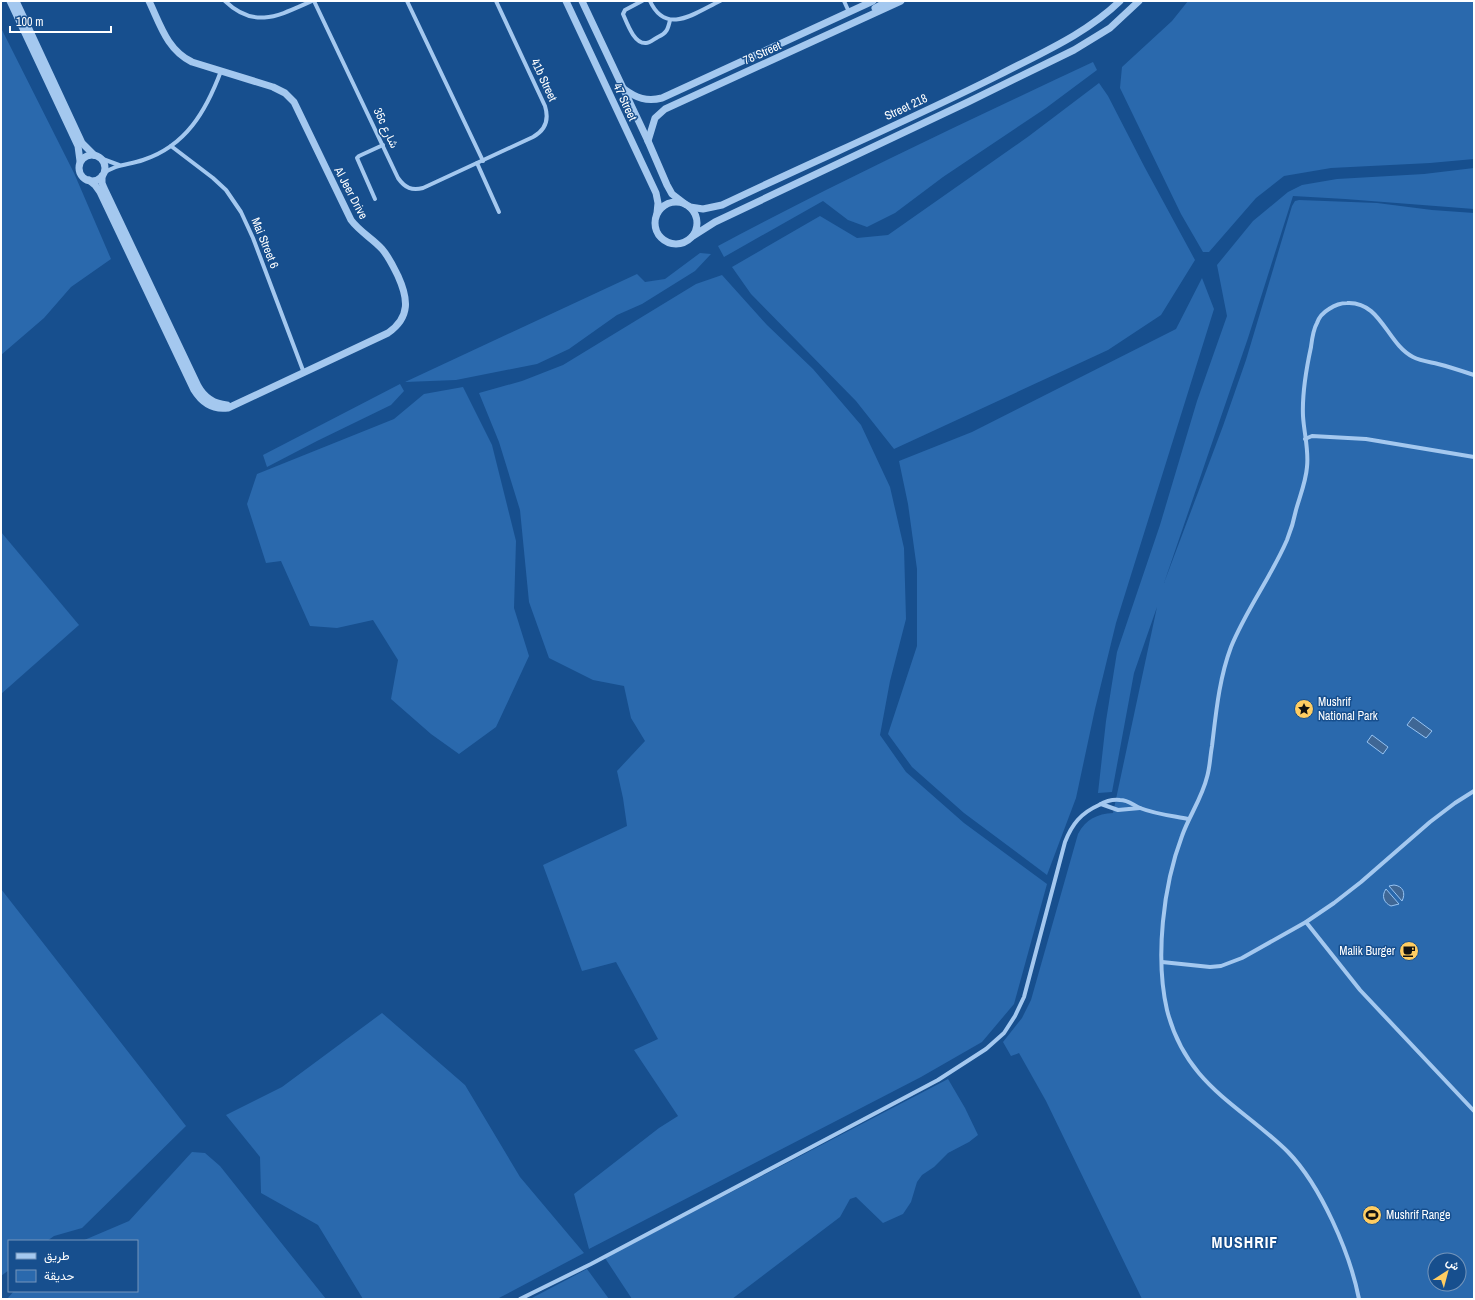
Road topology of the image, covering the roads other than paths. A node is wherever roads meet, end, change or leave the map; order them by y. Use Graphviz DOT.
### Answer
graph roads {
  1 [pos="10,1"];
  2 [pos="16,1"];
  3 [pos="149,1"];
  4 [pos="225,1"];
  5 [pos="313,1"];
  6 [pos="407,1"];
  7 [pos="496,1"];
  8 [pos="566,1"];
  9 [pos="582,1"];
  10 [pos="642,1"];
  11 [pos="650,1"];
  12 [pos="720,1"];
  13 [pos="844,1"];
  14 [pos="873,1"];
  15 [pos="888,1"];
  16 [pos="901,1"];
  17 [pos="1120,1"];
  18 [pos="1139,1"];
  19 [pos="849,12"];
  20 [pos="869,16"];
  21 [pos="670,20"];
  22 [pos="221,71"];
  23 [pos="624,89"];
  24 [pos="648,141"];
  25 [pos="383,145"];
  26 [pos="171,146"];
  27 [pos="97,156"];
  28 [pos="80,161"];
  29 [pos="483,161"];
  30 [pos="477,163"];
  31 [pos="119,165"];
  32 [pos="103,175"];
  33 [pos="89,180"];
  34 [pos="375,199"];
  35 [pos="688,206"];
  36 [pos="499,212"];
  37 [pos="657,213"];
  38 [pos="693,236"];
  39 [pos="304,372"];
  40 [pos="1474,375"];
  41 [pos="235,405"];
  42 [pos="1305,439"];
  43 [pos="1474,457"];
  44 [pos="1474,791"];
  45 [pos="1101,804"];
  46 [pos="1140,808"];
  47 [pos="1188,819"];
  48 [pos="1306,922"];
  49 [pos="1162,962"];
  50 [pos="1474,1111"];
  51 [pos="520,1299"];
  52 [pos="1359,1299"];
  1 -- 28 [label="street"];
  2 -- 27 [label="street"];
  3 -- 22 [label="street, Al Jeer Drive"];
  4 -- 5 [label="street"];
  5 -- 25 [label="street, 35c شارع"];
  6 -- 29 [label="street"];
  7 -- 29 [label="street, 41b Street"];
  8 -- 37 [label="street, 47 Street"];
  9 -- 23 [label="street, 47 Street"];
  10 -- 21 [label="street"];
  11 -- 21 [label="street"];
  12 -- 21 [label="street"];
  13 -- 19 [label="street"];
  14 -- 19 [label="street, 78 Street"];
  15 -- 20 [label="street"];
  16 -- 20 [label="street, 78 Street"];
  17 -- 35 [label="street, Street 218"];
  18 -- 38 [label="street"];
  19 -- 23 [label="street, 78 Street"];
  20 -- 24 [label="street, 78 Street"];
  22 -- 26 [label="street"];
  22 -- 39 [label="street, Al Jeer Drive"];
  23 -- 24 [label="street, 47 Street"];
  24 -- 35 [label="street, 47 Street"];
  25 -- 30 [label="street, 35c شارع"];
  25 -- 34 [label="street"];
  26 -- 31 [label="street"];
  26 -- 39 [label="street, Mai Street 6"];
  27 -- 28 [label="street"];
  27 -- 31 [label="street"];
  27 -- 32 [label="street"];
  28 -- 33 [label="street"];
  29 -- 30 [label="street, 35c شارع"];
  30 -- 36 [label="street"];
  31 -- 32 [label="street"];
  32 -- 33 [label="street"];
  32 -- 41 [label="street"];
  33 -- 41 [label="street, Al Jeer Drive"];
  35 -- 37 [label="street"];
  35 -- 38 [label="street"];
  37 -- 38 [label="street"];
  39 -- 41 [label="street, Al Jeer Drive"];
  40 -- 42 [label="street"];
  42 -- 43 [label="street"];
  42 -- 47 [label="street"];
  44 -- 48 [label="street"];
  45 -- 46 [label="street"];
  45 -- 46 [label="street"];
  45 -- 51 [label="street"];
  46 -- 47 [label="street"];
  47 -- 49 [label="street"];
  48 -- 49 [label="street"];
  48 -- 50 [label="street"];
  49 -- 52 [label="street"];
}
